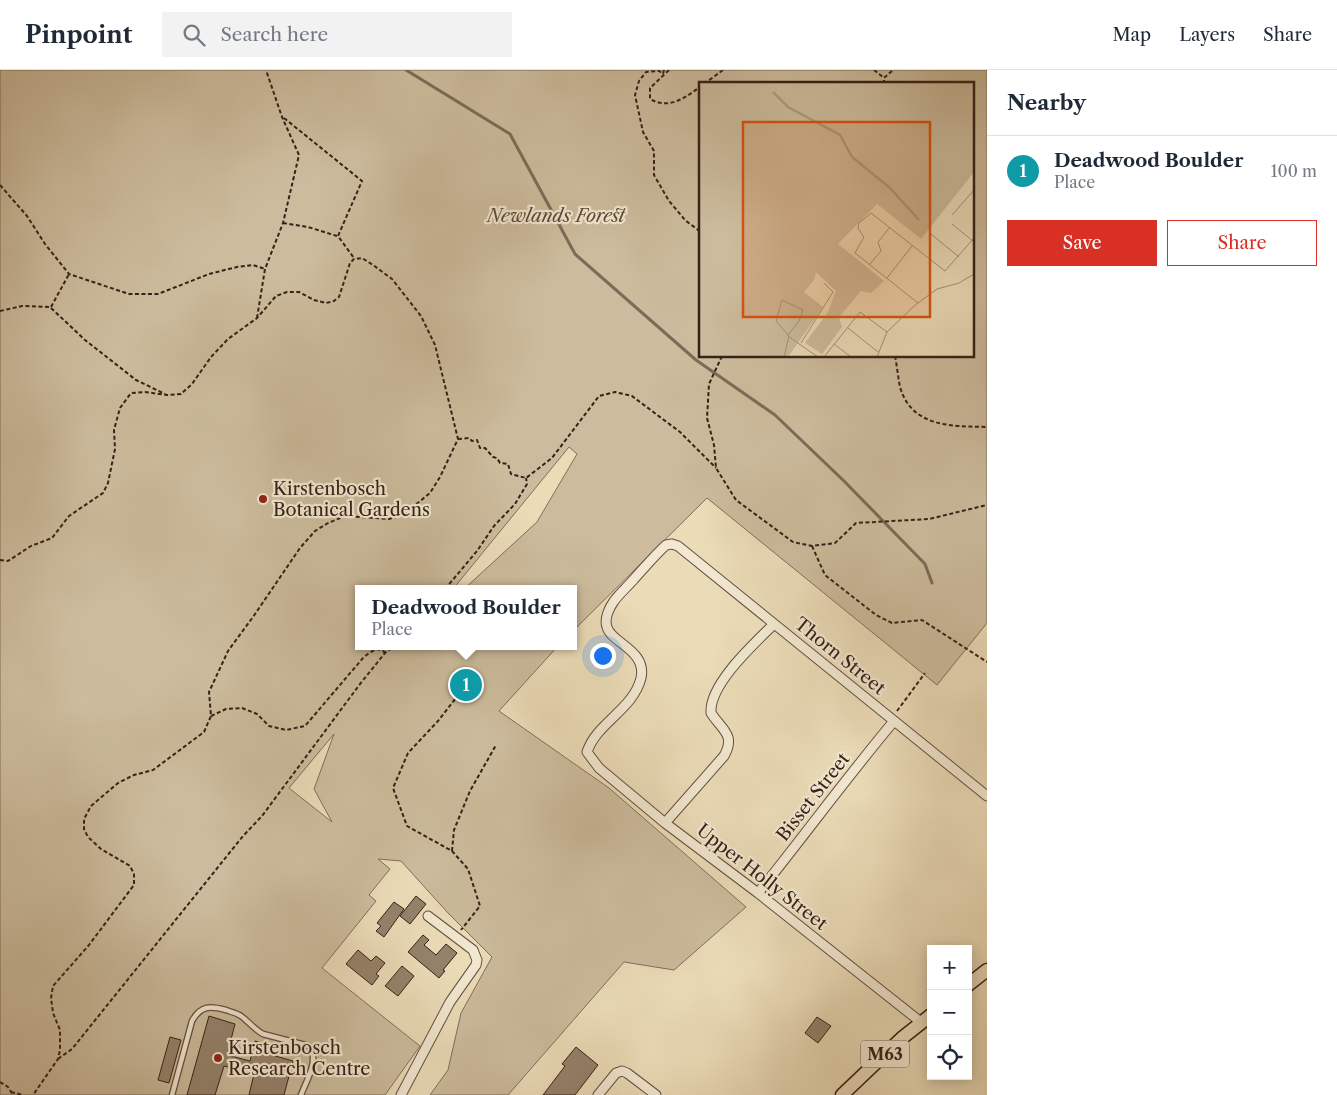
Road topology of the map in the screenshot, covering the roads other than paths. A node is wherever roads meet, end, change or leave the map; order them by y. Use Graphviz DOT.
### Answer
graph roads {
  1 [pos="774,624"];
  2 [pos="892,720"];
  3 [pos="587,752"];
  4 [pos="987,796"];
  5 [pos="665,823"];
  6 [pos="758,893"];
  7 [pos="428,916"];
  8 [pos="987,970"];
  9 [pos="972,981"];
  10 [pos="926,1019"];
  11 [pos="172,1095"];
  12 [pos="301,1095"];
  13 [pos="402,1095"];
  14 [pos="598,1095"];
  15 [pos="656,1095"];
  16 [pos="842,1095"];
  1 -- 2 [label="street, Thorn Street"];
  1 -- 3 [label="street, Thorn Street"];
  1 -- 5 [label="street"];
  2 -- 4 [label="street, Thorn Street"];
  2 -- 6 [label="street, Bisset Street"];
  3 -- 5 [label="street, Upper Holly Street"];
  5 -- 6 [label="street, Upper Holly Street"];
  6 -- 10 [label="street, Upper Holly Street"];
  7 -- 13 [label="street"];
  8 -- 9 [label="main road"];
  10 -- 16 [label="main road, M63"];
  11 -- 12 [label="lane"];
  14 -- 15 [label="street"];
}
